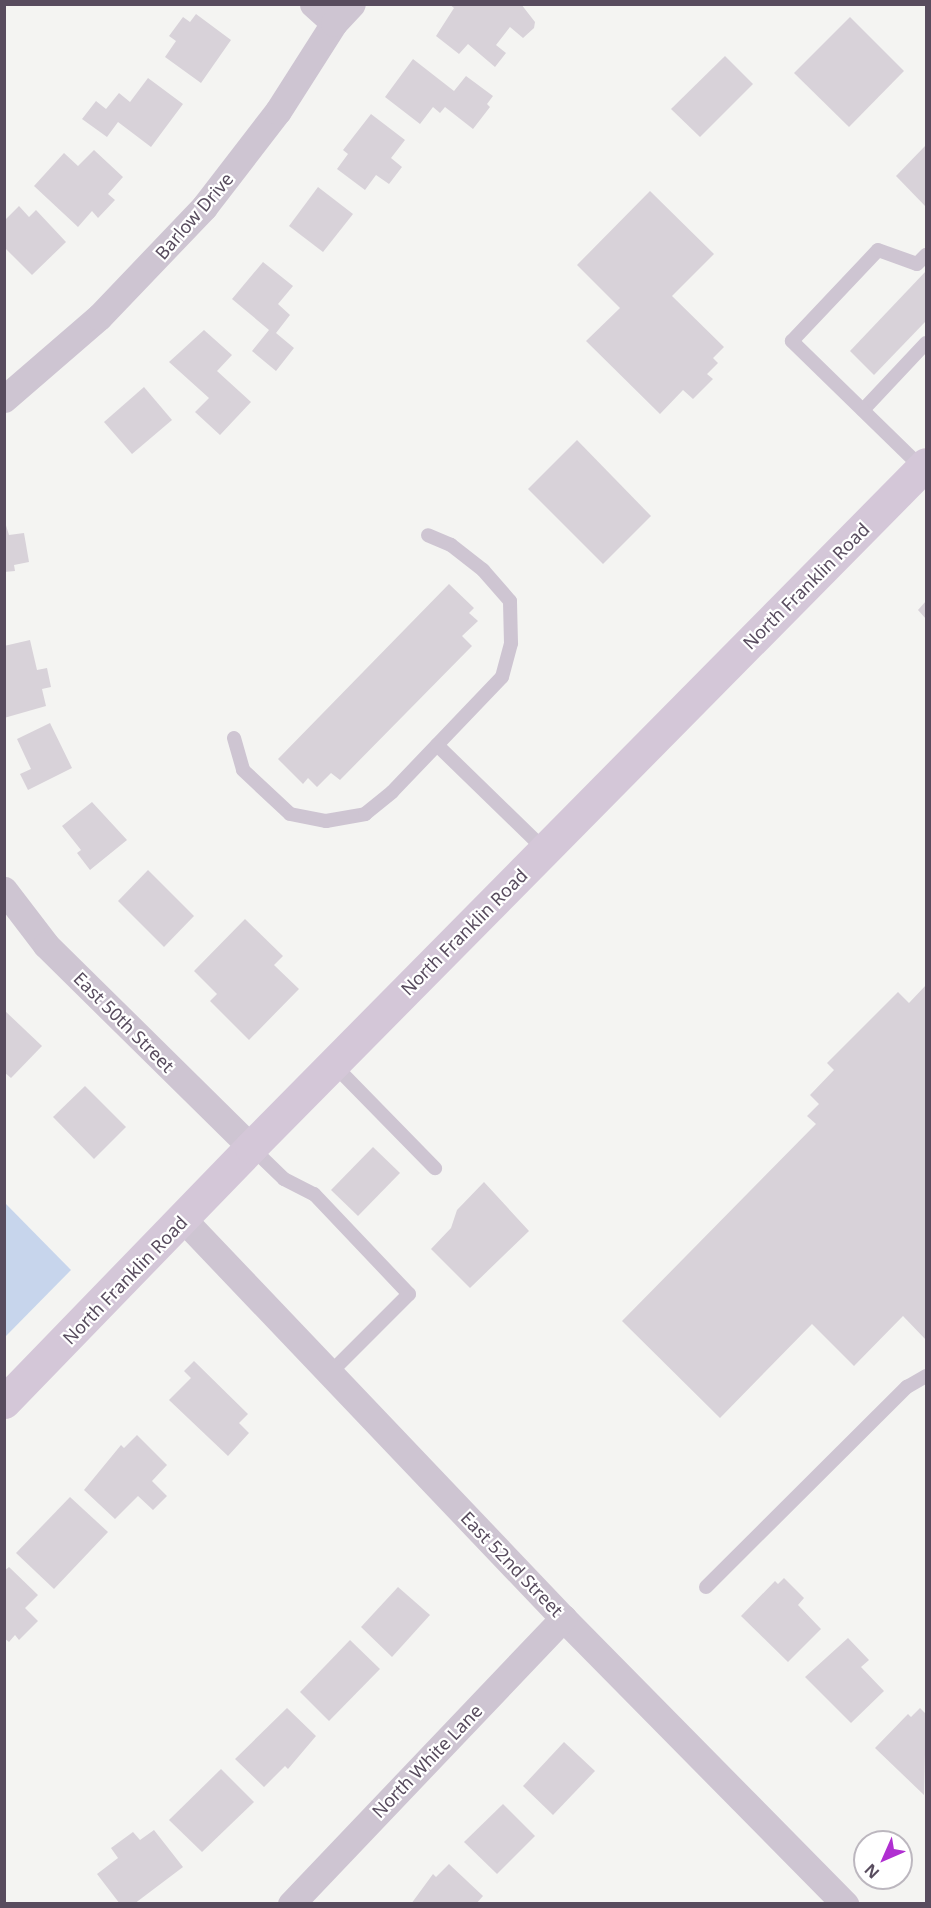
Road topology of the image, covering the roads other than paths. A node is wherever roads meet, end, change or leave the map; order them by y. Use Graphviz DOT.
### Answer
graph roads {
  1 [pos="313,4"];
  2 [pos="343,14"];
  3 [pos="927,255"];
  4 [pos="927,343"];
  5 [pos="4,399"];
  6 [pos="862,410"];
  7 [pos="924,466"];
  8 [pos="428,535"];
  9 [pos="234,738"];
  10 [pos="437,744"];
  11 [pos="545,850"];
  12 [pos="4,890"];
  13 [pos="333,1064"];
  14 [pos="251,1147"];
  15 [pos="435,1168"];
  16 [pos="183,1219"];
  17 [pos="330,1373"];
  18 [pos="927,1376"];
  19 [pos="4,1402"];
  20 [pos="705,1587"];
  21 [pos="563,1618"];
  22 [pos="291,1904"];
  23 [pos="845,1904"];
  1 -- 2 [label="street"];
  2 -- 5 [label="street, Barlow Drive"];
  3 -- 6 [label="lane"];
  4 -- 6 [label="lane"];
  6 -- 7 [label="lane"];
  7 -- 11 [label="main road, North Franklin Road"];
  8 -- 10 [label="lane"];
  9 -- 10 [label="lane"];
  10 -- 11 [label="lane"];
  11 -- 13 [label="main road, North Franklin Road"];
  12 -- 14 [label="street, East 50th Street"];
  13 -- 14 [label="main road, North Franklin Road"];
  13 -- 15 [label="lane"];
  14 -- 16 [label="main road, North Franklin Road"];
  14 -- 17 [label="lane"];
  16 -- 17 [label="street, East 52nd Street"];
  16 -- 19 [label="main road, North Franklin Road"];
  17 -- 21 [label="street, East 52nd Street"];
  18 -- 20 [label="lane"];
  21 -- 22 [label="street, North White Lane"];
  21 -- 23 [label="street, East 52nd Street"];
}
